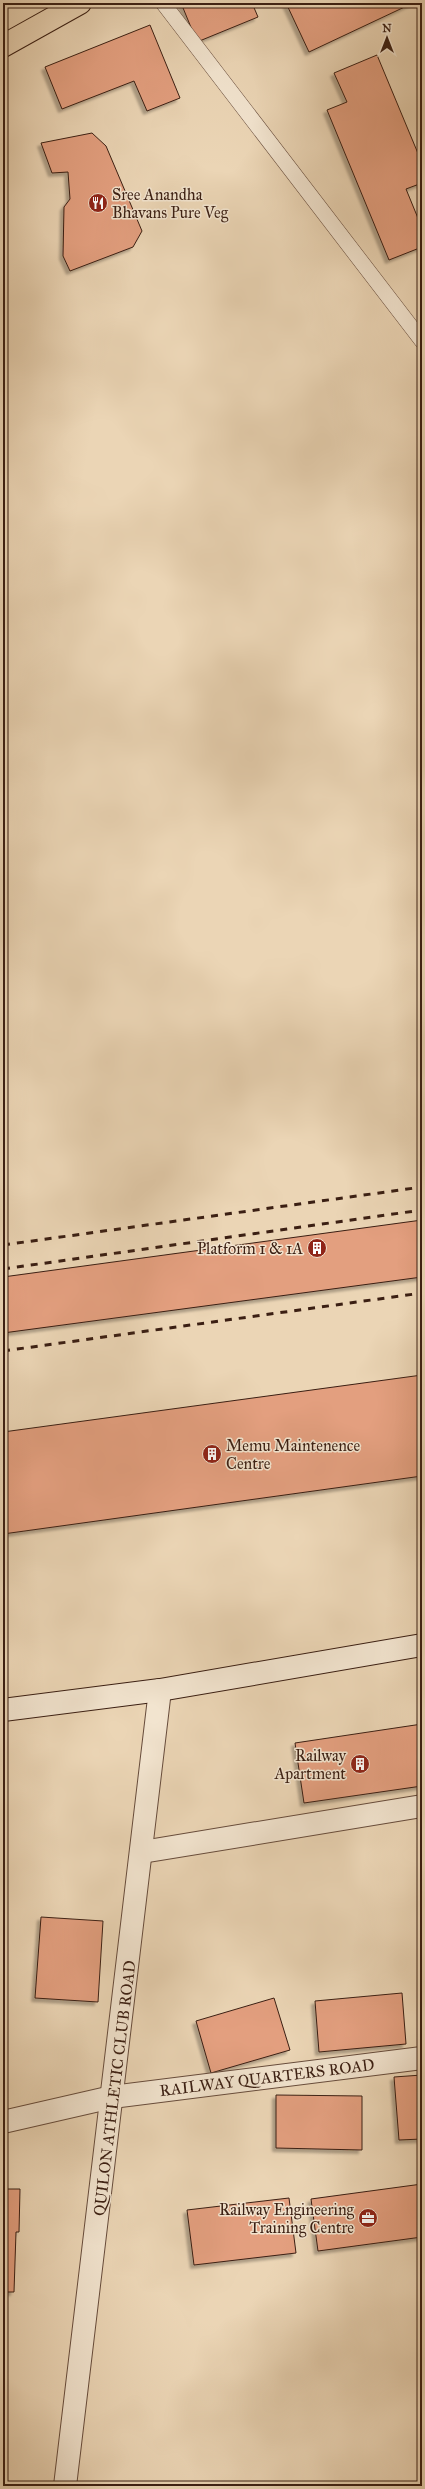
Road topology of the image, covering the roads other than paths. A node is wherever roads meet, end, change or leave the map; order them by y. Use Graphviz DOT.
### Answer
graph roads {
  1 [pos="80,3"];
  2 [pos="163,3"];
  3 [pos="3,46"];
  4 [pos="422,341"];
  5 [pos="422,1645"];
  6 [pos="160,1690"];
  7 [pos="3,1710"];
  8 [pos="422,1806"];
  9 [pos="142,1852"];
  10 [pos="422,2058"];
  11 [pos="112,2097"];
  12 [pos="3,2122"];
  13 [pos="65,2486"];
  1 -- 3 [label="main road"];
  2 -- 4 [label="lane"];
  5 -- 6 [label="street"];
  6 -- 7 [label="street"];
  6 -- 9 [label="street, QUILON ATHLETIC CLUB ROAD"];
  8 -- 9 [label="street"];
  9 -- 11 [label="street, QUILON ATHLETIC CLUB ROAD"];
  10 -- 11 [label="street, RAILWAY QUARTERS ROAD"];
  11 -- 12 [label="street, RAILWAY QUARTERS ROAD"];
  11 -- 13 [label="street, QUILON ATHLETIC CLUB ROAD"];
}
